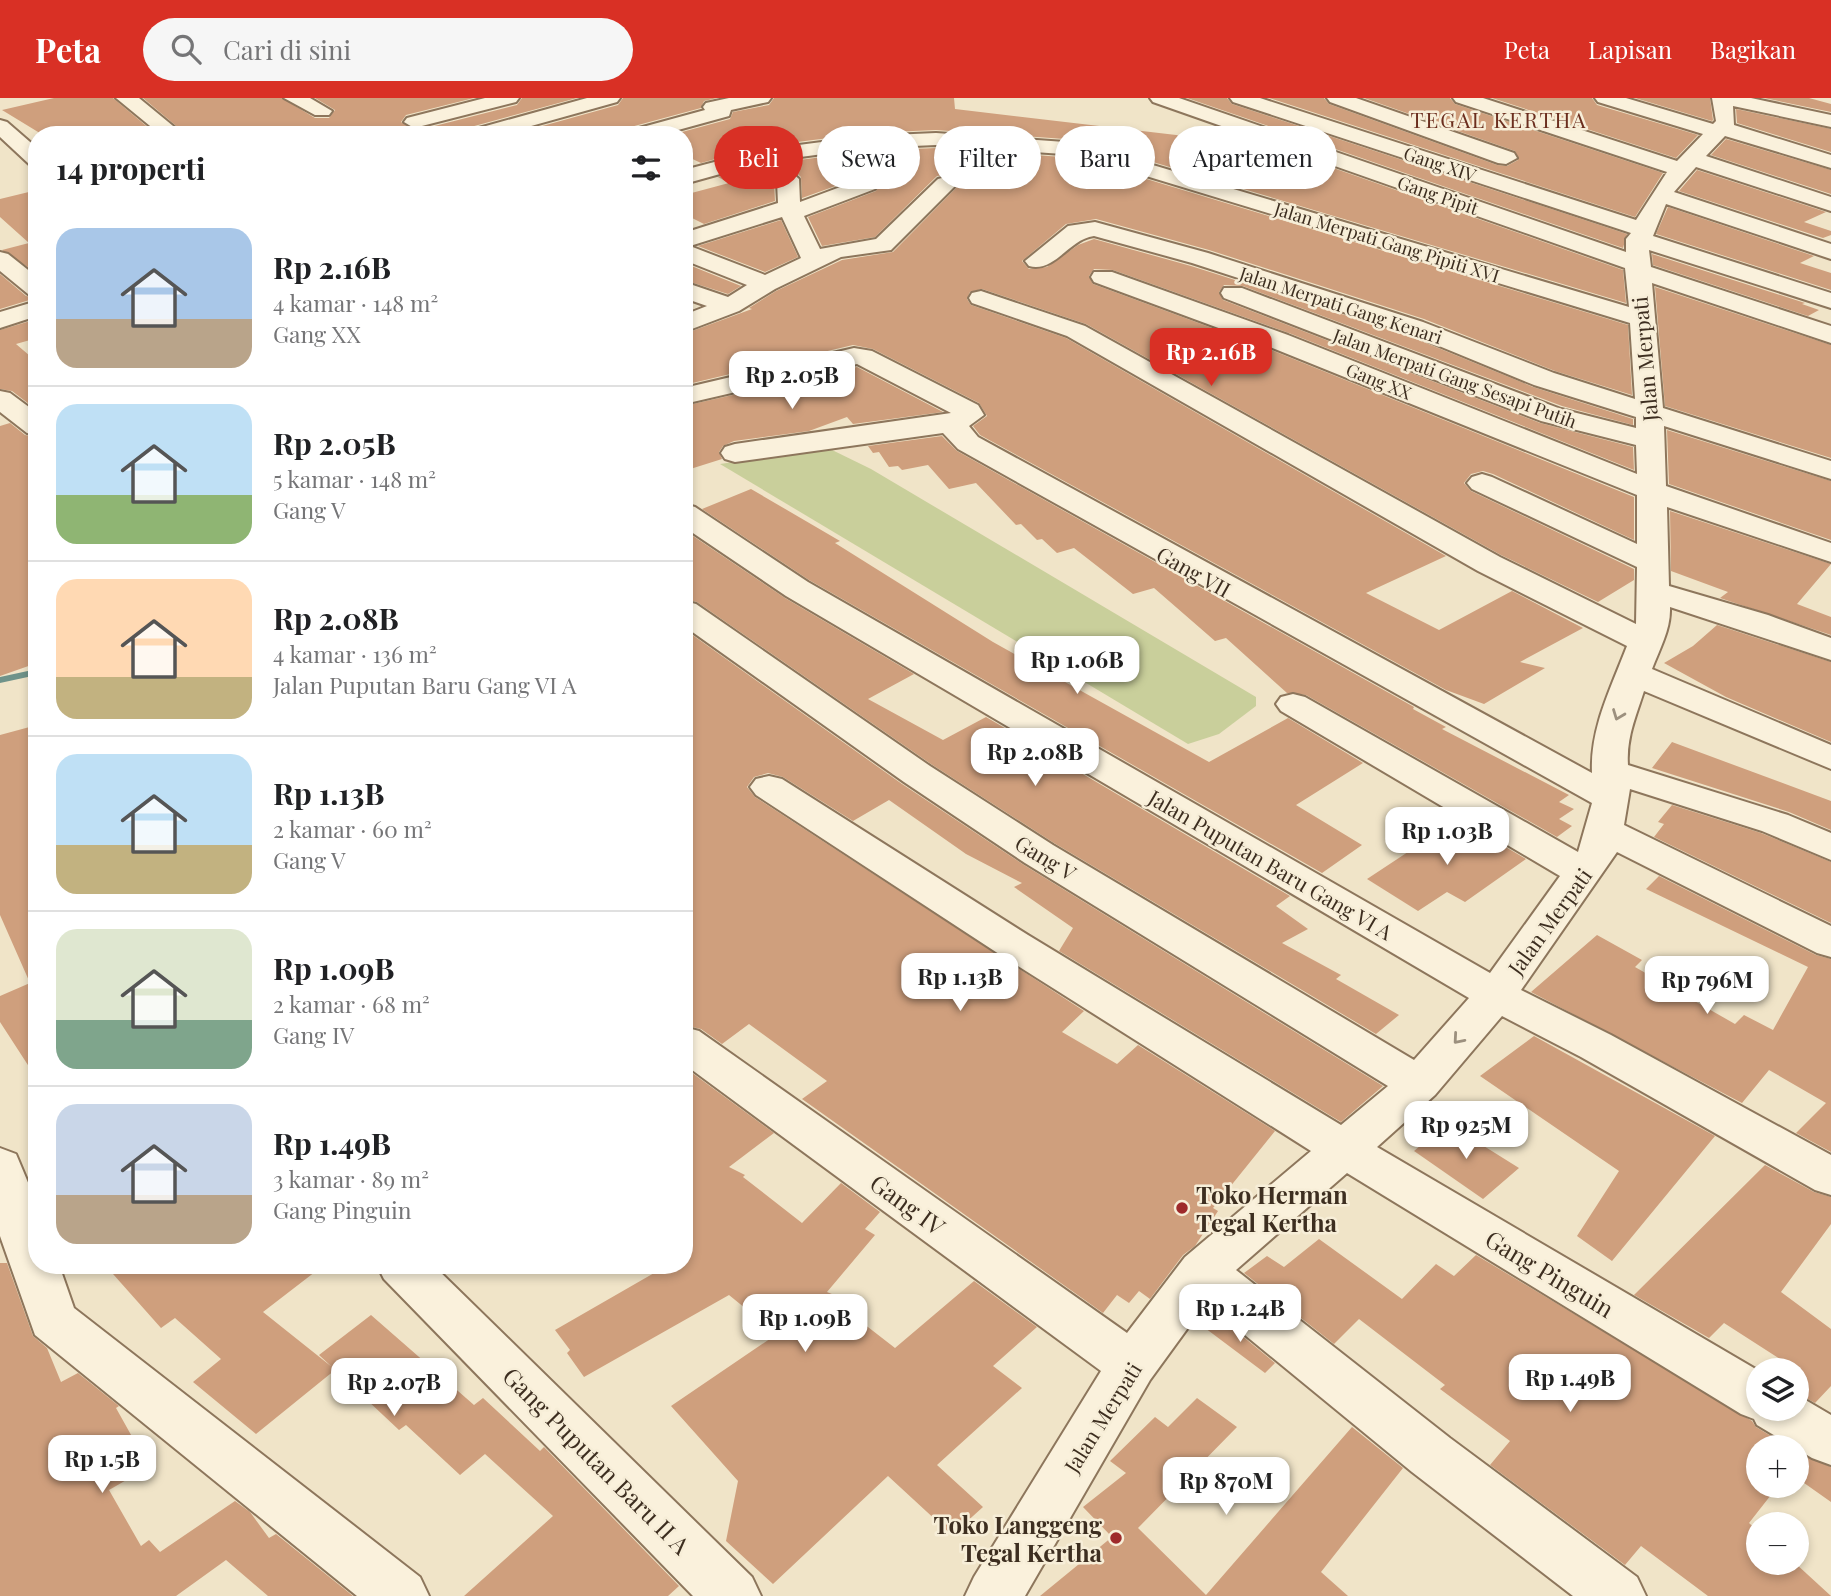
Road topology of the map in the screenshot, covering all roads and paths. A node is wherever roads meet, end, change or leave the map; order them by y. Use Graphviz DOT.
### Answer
graph roads {
  1 [pos="127,98"];
  2 [pos="294,98"];
  3 [pos="442,98"];
  4 [pos="509,98"];
  5 [pos="610,98"];
  6 [pos="695,98"];
  7 [pos="761,98"];
  8 [pos="1160,98"];
  9 [pos="1240,98"];
  10 [pos="1337,98"];
  11 [pos="1463,98"];
  12 [pos="1605,98"];
  13 [pos="1667,98"];
  14 [pos="718,110"];
  15 [pos="322,111"];
  16 [pos="1722,114"];
  17 [pos="1831,121"];
  18 [pos="414,122"];
  19 [pos="0,126"];
  20 [pos="163,126"];
  21 [pos="429,126"];
  22 [pos="508,126"];
  23 [pos="665,126"];
  24 [pos="736,126"];
  25 [pos="803,141"];
  26 [pos="28,151"];
  27 [pos="714,161"];
  28 [pos="1831,162"];
  29 [pos="1524,165"];
  30 [pos="693,172"];
  31 [pos="789,189"];
  32 [pos="852,189"];
  33 [pos="941,189"];
  34 [pos="1831,204"];
  35 [pos="790,210"];
  36 [pos="1650,232"];
  37 [pos="693,238"];
  38 [pos="1831,252"];
  39 [pos="693,256"];
  40 [pos="0,259"];
  41 [pos="814,261"];
  42 [pos="1037,261"];
  43 [pos="1103,277"];
  44 [pos="28,282"];
  45 [pos="766,284"];
  46 [pos="693,292"];
  47 [pos="981,298"];
  48 [pos="1831,301"];
  49 [pos="730,306"];
  50 [pos="28,311"];
  51 [pos="0,320"];
  52 [pos="693,320"];
  53 [pos="1831,335"];
  54 [pos="1831,361"];
  55 [pos="693,394"];
  56 [pos="0,398"];
  57 [pos="28,420"];
  58 [pos="954,423"];
  59 [pos="1650,426"];
  60 [pos="735,453"];
  61 [pos="1831,470"];
  62 [pos="1482,483"];
  63 [pos="1653,490"];
  64 [pos="693,519"];
  65 [pos="1831,553"];
  66 [pos="1654,577"];
  67 [pos="693,617"];
  68 [pos="1831,650"];
  69 [pos="1641,659"];
  70 [pos="1293,704"];
  71 [pos="1831,758"];
  72 [pos="769,787"];
  73 [pos="1609,801"];
  74 [pos="1831,848"];
  75 [pos="1584,873"];
  76 [pos="1831,943"];
  77 [pos="1496,995"];
  78 [pos="693,1048"];
  79 [pos="1419,1084"];
  80 [pos="1342,1149"];
  81 [pos="0,1166"];
  82 [pos="1831,1177"];
  83 [pos="28,1247"];
  84 [pos="1202,1271"];
  85 [pos="37,1274"];
  86 [pos="410,1274"];
  87 [pos="1132,1365"];
  88 [pos="1746,1390"];
  89 [pos="1797,1421"];
  90 [pos="1831,1441"];
  91 [pos="400,1596"];
  92 [pos="732,1596"];
  93 [pos="995,1596"];
  94 [pos="1617,1596"];
  1 -- 20 [label="street"];
  2 -- 15 [label="street"];
  3 -- 18 [label="street"];
  4 -- 18 [label="street"];
  5 -- 22 [label="street"];
  6 -- 14 [label="street"];
  7 -- 14 [label="street"];
  8 -- 36 [label="street, Gang Pipit"];
  9 -- 36 [label="street, Gang XIV"];
  10 -- 29 [label="street"];
  11 -- 36 [label="street"];
  12 -- 16 [label="street"];
  13 -- 16 [label="street"];
  14 -- 23 [label="street"];
  14 -- 24 [label="street"];
  16 -- 17 [label="street"];
  16 -- 28 [label="street"];
  16 -- 36 [label="street"];
  18 -- 21 [label="street"];
  19 -- 26 [label="street"];
  25 -- 36 [label="street, Jalan Merpati Gang Pipiti XVI"];
  27 -- 30 [label="street, Jalan Merpati Gang Pipiti XVI"];
  31 -- 35 [label="street"];
  32 -- 35 [label="street"];
  33 -- 41 [label="street"];
  34 -- 36 [label="street"];
  35 -- 37 [label="street"];
  35 -- 41 [label="street"];
  36 -- 38 [label="street"];
  36 -- 48 [label="street"];
  36 -- 53 [label="street"];
  36 -- 54 [label="street"];
  36 -- 59 [label="street, Jalan Merpati"];
  39 -- 45 [label="street"];
  40 -- 44 [label="street"];
  41 -- 45 [label="street"];
  42 -- 59 [label="street, Jalan Merpati Gang Sesapi Putih"];
  43 -- 63 [label="street, Gang XX"];
  45 -- 49 [label="street"];
  46 -- 49 [label="street"];
  47 -- 69 [label="street"];
  49 -- 52 [label="street"];
  50 -- 51 [label="street"];
  55 -- 58 [label="street"];
  56 -- 57 [label="street"];
  58 -- 60 [label="street"];
  58 -- 73 [label="street, Gang VII"];
  59 -- 61 [label="street, Jalan Merpati Gang Sesapi Putih"];
  59 -- 63 [label="street, Jalan Merpati"];
  62 -- 66 [label="street"];
  63 -- 65 [label="street, Gang XX"];
  63 -- 66 [label="street, Jalan Merpati"];
  64 -- 77 [label="street, Jalan Puputan Baru Gang VI A"];
  66 -- 68 [label="street"];
  66 -- 69 [label="street, Jalan Merpati"];
  67 -- 79 [label="street, Gang V"];
  69 -- 71 [label="street"];
  69 -- 73 [label="street, Jalan Merpati, one-way"];
  70 -- 75 [label="street"];
  72 -- 80 [label="street, Gang Pinguin"];
  73 -- 74 [label="street"];
  73 -- 75 [label="street, Jalan Merpati"];
  73 -- 76 [label="street"];
  75 -- 77 [label="street, Jalan Merpati"];
  77 -- 79 [label="street, Jalan Merpati, one-way"];
  77 -- 82 [label="street, Jalan Puputan Baru Gang VI A"];
  78 -- 87 [label="street, Gang IV"];
  79 -- 80 [label="street, Jalan Merpati"];
  80 -- 84 [label="street, Jalan Merpati"];
  80 -- 88 [label="street, Gang Pinguin"];
  81 -- 83 [label="street"];
  84 -- 87 [label="street, Jalan Merpati"];
  84 -- 94 [label="street"];
  85 -- 91 [label="street"];
  86 -- 92 [label="street, Gang Puputan Baru II A"];
  87 -- 93 [label="street, Jalan Merpati"];
  89 -- 90 [label="street"];
}
